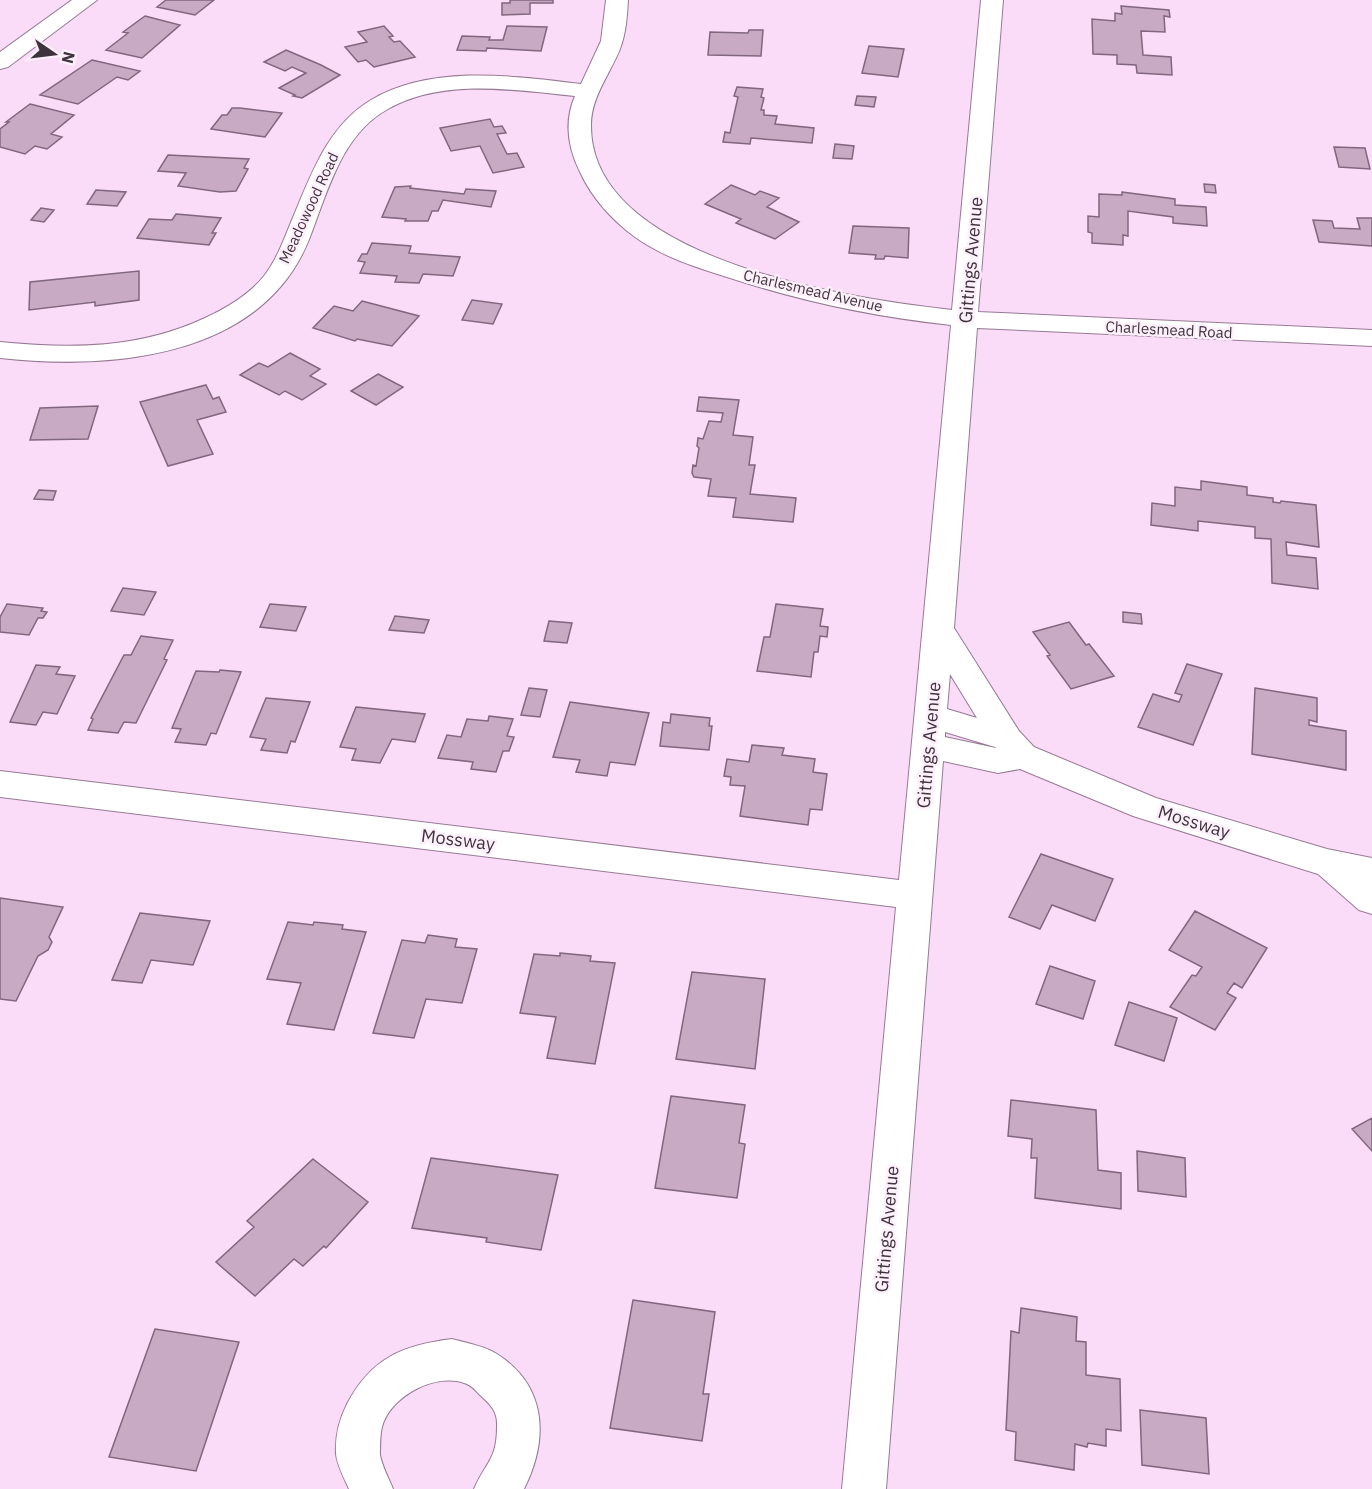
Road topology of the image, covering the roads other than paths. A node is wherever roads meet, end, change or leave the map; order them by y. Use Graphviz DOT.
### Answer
graph roads {
  1 [pos="617,0"];
  2 [pos="992,0"];
  3 [pos="76,1"];
  4 [pos="0,62"];
  5 [pos="586,91"];
  6 [pos="965,319"];
  7 [pos="1372,338"];
  8 [pos="0,350"];
  9 [pos="938,629"];
  10 [pos="930,731"];
  11 [pos="1014,748"];
  12 [pos="0,784"];
  13 [pos="1327,863"];
  14 [pos="1372,872"];
  15 [pos="916,896"];
  16 [pos="1372,900"];
  17 [pos="504,1487"];
  18 [pos="371,1489"];
  19 [pos="864,1489"];
  1 -- 5 [label="street, Charlesmead Avenue"];
  2 -- 6 [label="street, Gittings Avenue"];
  3 -- 4 [label="street"];
  5 -- 6 [label="street, Charlesmead Avenue"];
  5 -- 8 [label="street, Meadowood Road"];
  6 -- 7 [label="street, Charlesmead Road"];
  6 -- 9 [label="street, Gittings Avenue"];
  9 -- 10 [label="street, Gittings Avenue"];
  9 -- 11 [label="street"];
  10 -- 11 [label="street"];
  10 -- 15 [label="street, Gittings Avenue"];
  11 -- 13 [label="street, Mossway"];
  12 -- 15 [label="street, Mossway"];
  13 -- 14 [label="street, Mossway"];
  13 -- 16 [label="street"];
  15 -- 19 [label="street, Gittings Avenue"];
  17 -- 18 [label="street"];
}
